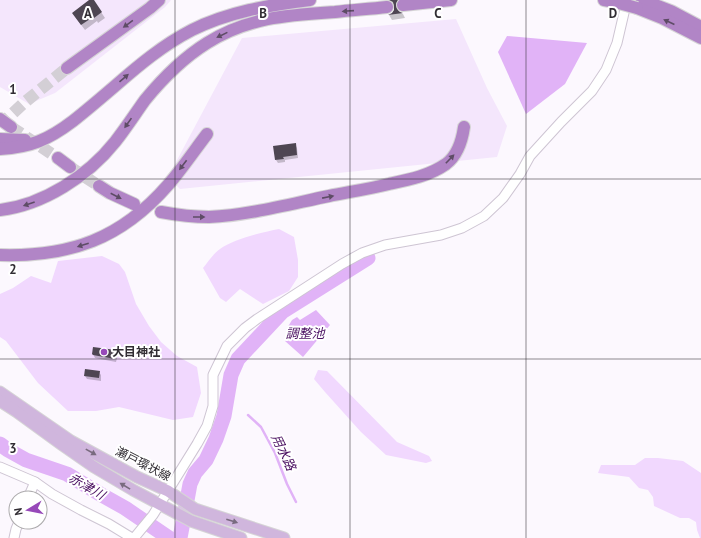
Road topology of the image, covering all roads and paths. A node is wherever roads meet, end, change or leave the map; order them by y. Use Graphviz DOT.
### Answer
graph roads {
  1 [pos="159,0"];
  2 [pos="310,0"];
  3 [pos="451,0"];
  4 [pos="627,0"];
  5 [pos="610,1"];
  6 [pos="639,4"];
  7 [pos="403,5"];
  8 [pos="387,7"];
  9 [pos="701,26"];
  10 [pos="701,38"];
  11 [pos="67,68"];
  12 [pos="0,119"];
  13 [pos="11,127"];
  14 [pos="464,127"];
  15 [pos="62,129"];
  16 [pos="207,134"];
  17 [pos="0,139"];
  18 [pos="0,149"];
  19 [pos="58,158"];
  20 [pos="70,167"];
  21 [pos="99,186"];
  22 [pos="134,204"];
  23 [pos="0,210"];
  24 [pos="161,212"];
  25 [pos="0,255"];
  26 [pos="0,392"];
  27 [pos="0,401"];
  28 [pos="0,467"];
  29 [pos="35,482"];
  30 [pos="32,490"];
  31 [pos="168,491"];
  32 [pos="159,505"];
  33 [pos="133,538"];
  34 [pos="241,538"];
  35 [pos="284,538"];
  1 -- 11 [label="highway, one-way"];
  15 -- 2 [label="highway, one-way"];
  3 -- 7 [label="highway"];
  4 -- 31 [label="street"];
  5 -- 6 [label="highway, bridge"];
  6 -- 9 [label="highway"];
  10 -- 6 [label="highway, one-way"];
  8 -- 23 [label="highway, one-way"];
  12 -- 13 [label="highway"];
  24 -- 14 [label="highway, one-way"];
  15 -- 17 [label="highway"];
  15 -- 18 [label="highway"];
  16 -- 25 [label="highway, one-way"];
  19 -- 20 [label="highway"];
  21 -- 22 [label="highway, one-way"];
  26 -- 31 [label="main road, 瀬戸環状線, one-way"];
  32 -- 27 [label="main road, one-way"];
  28 -- 29 [label="street"];
  29 -- 30 [label="street"];
  29 -- 33 [label="street"];
  31 -- 32 [label="street"];
  31 -- 35 [label="main road, 瀬戸環状線, one-way"];
  32 -- 33 [label="street"];
  32 -- 34 [label="main road"];
}
